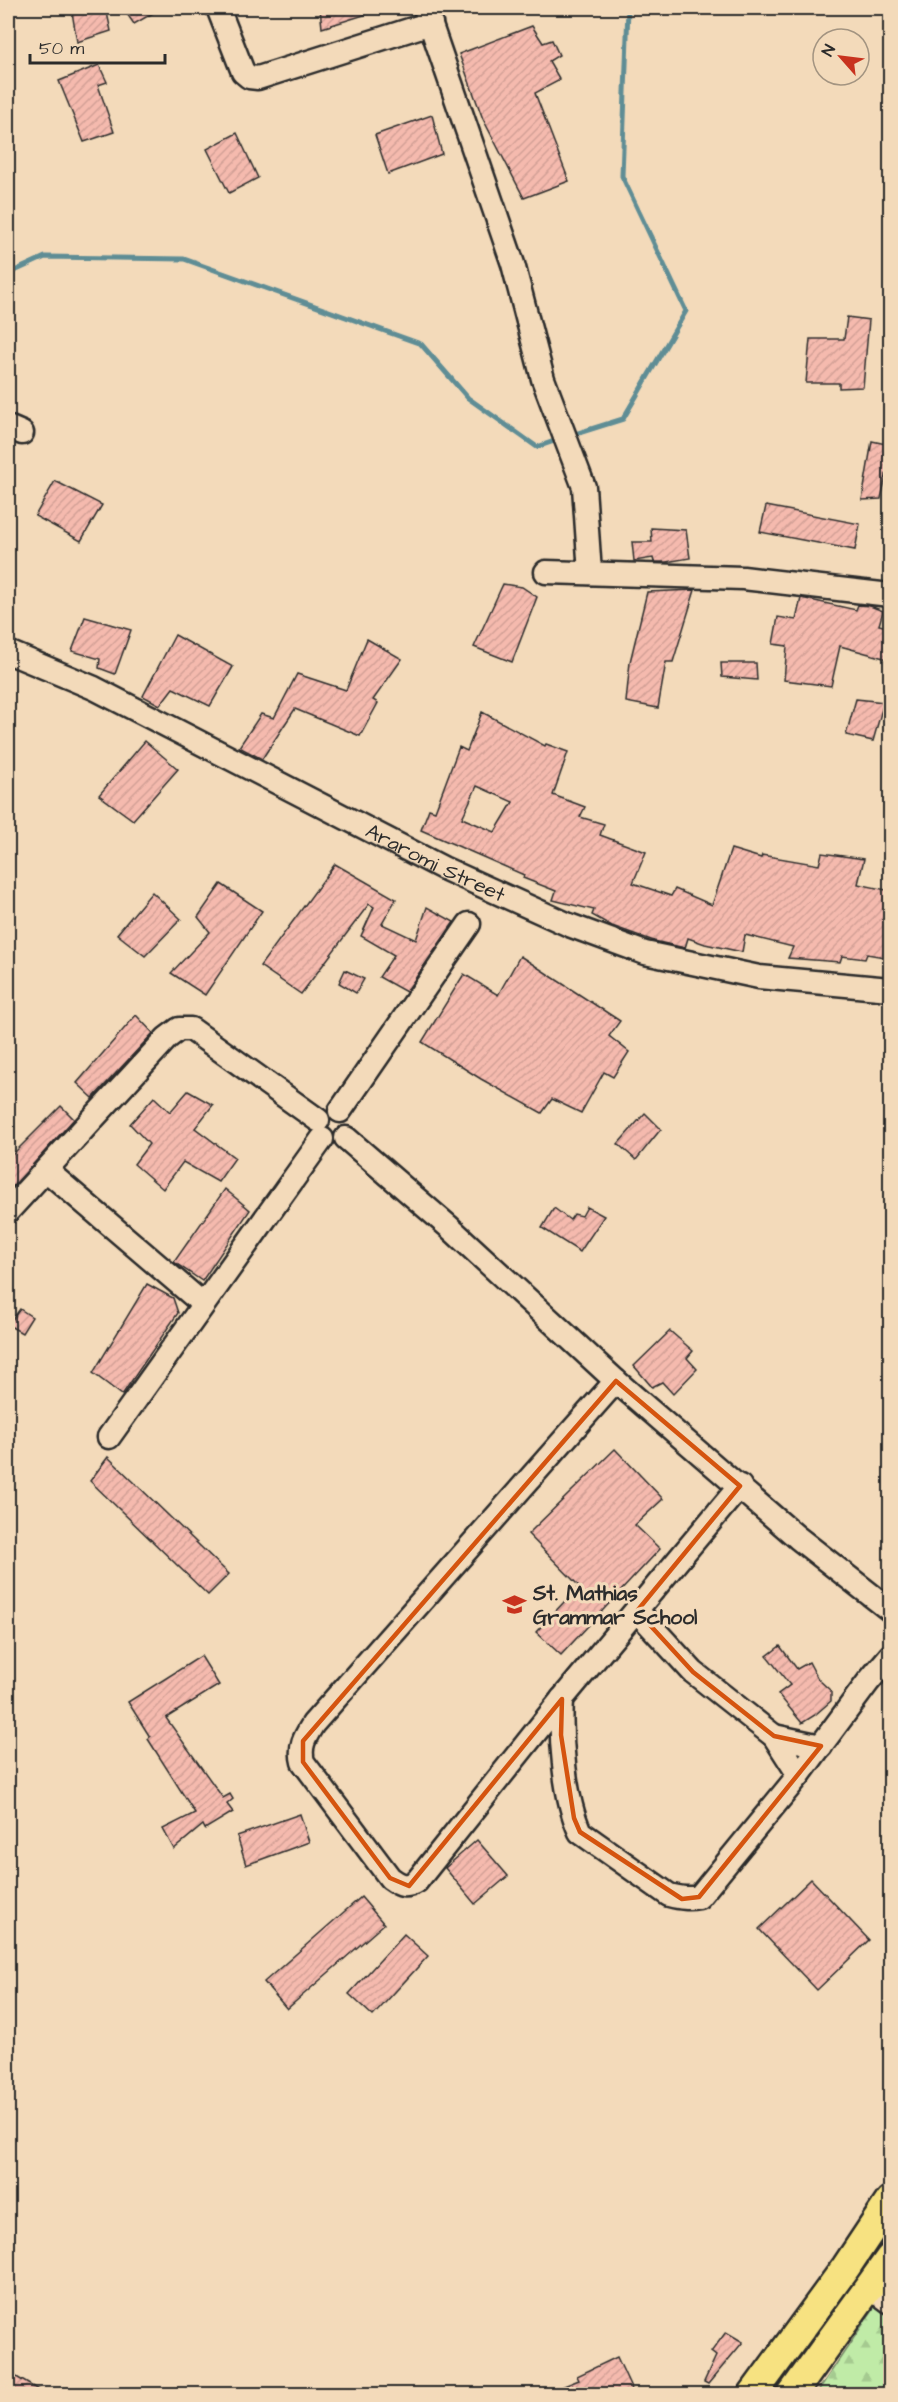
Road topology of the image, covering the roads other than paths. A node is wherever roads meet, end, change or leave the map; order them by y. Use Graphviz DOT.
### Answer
graph roads {
  1 [pos="218,8"];
  2 [pos="428,15"];
  3 [pos="546,572"];
  4 [pos="590,573"];
  5 [pos="891,595"];
  6 [pos="8,652"];
  7 [pos="469,924"];
  8 [pos="891,989"];
  9 [pos="340,1111"];
  10 [pos="320,1130"];
  11 [pos="346,1138"];
  12 [pos="45,1170"];
  13 [pos="8,1211"];
  14 [pos="203,1304"];
  15 [pos="616,1381"];
  16 [pos="109,1437"];
  17 [pos="740,1486"];
  18 [pos="891,1610"];
  19 [pos="637,1611"];
  20 [pos="891,1656"];
  21 [pos="562,1699"];
  22 [pos="774,1736"];
  23 [pos="821,1746"];
  24 [pos="799,1775"];
  25 [pos="891,2201"];
  26 [pos="891,2258"];
  27 [pos="881,2295"];
  28 [pos="753,2394"];
  29 [pos="792,2394"];
  1 -- 2 [label="street"];
  2 -- 4 [label="street"];
  3 -- 4 [label="street"];
  4 -- 5 [label="street"];
  6 -- 8 [label="street, Araromi Street"];
  7 -- 9 [label="street"];
  9 -- 10 [label="street"];
  9 -- 11 [label="street"];
  10 -- 11 [label="street"];
  10 -- 12 [label="street"];
  10 -- 14 [label="street"];
  11 -- 15 [label="street"];
  12 -- 13 [label="street"];
  12 -- 14 [label="street"];
  14 -- 16 [label="street"];
  15 -- 17 [label="street"];
  15 -- 21 [label="street"];
  17 -- 18 [label="street"];
  17 -- 19 [label="street"];
  19 -- 21 [label="street"];
  19 -- 22 [label="street"];
  20 -- 23 [label="street"];
  21 -- 24 [label="street"];
  22 -- 23 [label="street"];
  22 -- 24 [label="street"];
  23 -- 24 [label="street"];
  25 -- 28 [label="main road"];
  26 -- 27 [label="main road"];
  27 -- 29 [label="main road"];
}
